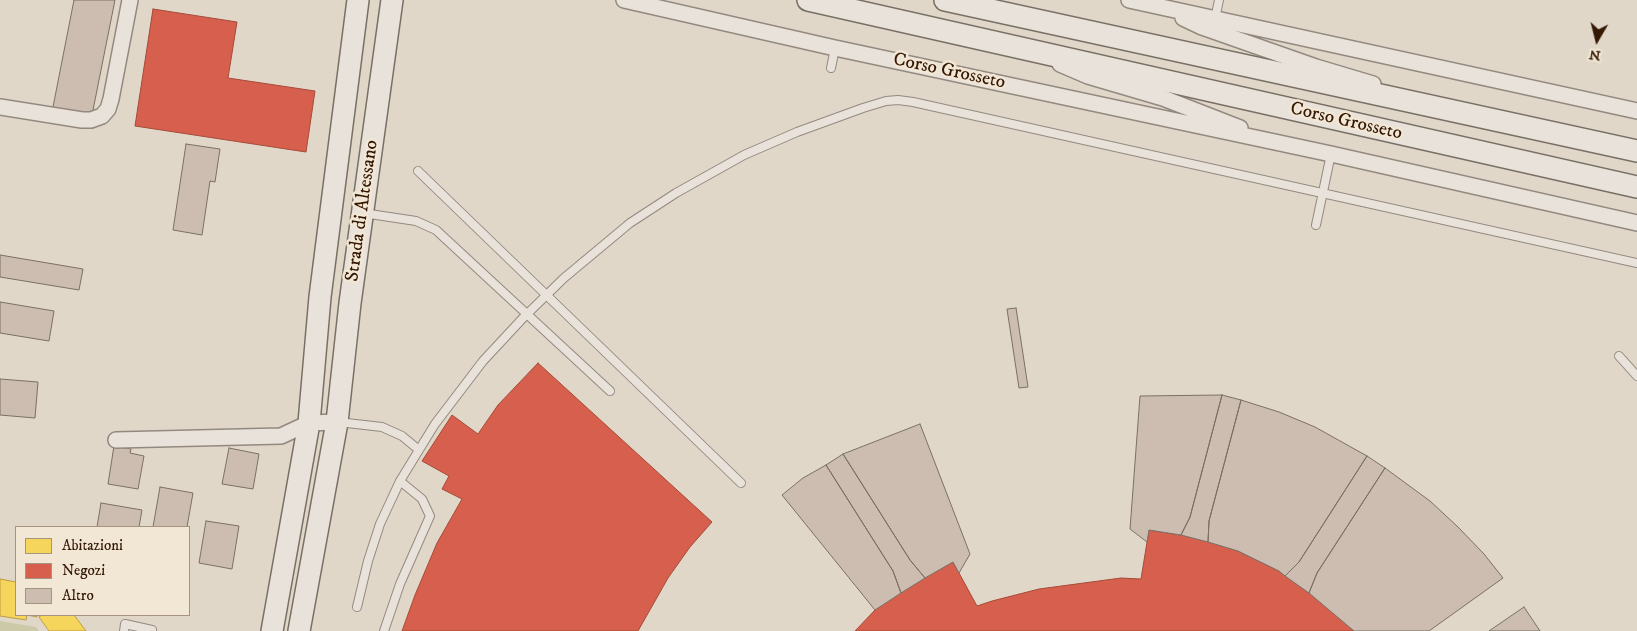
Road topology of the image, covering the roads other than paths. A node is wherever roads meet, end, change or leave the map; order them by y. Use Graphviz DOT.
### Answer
graph roads {
  1 [pos="130,0"];
  2 [pos="358,0"];
  3 [pos="392,0"];
  4 [pos="624,0"];
  5 [pos="808,0"];
  6 [pos="945,0"];
  7 [pos="1128,0"];
  8 [pos="1219,0"];
  9 [pos="1156,6"];
  10 [pos="1215,19"];
  11 [pos="835,48"];
  12 [pos="1026,50"];
  13 [pos="831,68"];
  14 [pos="0,107"];
  15 [pos="1637,111"];
  16 [pos="1455,113"];
  17 [pos="1274,142"];
  18 [pos="1637,151"];
  19 [pos="1331,154"];
  20 [pos="418,171"];
  21 [pos="1637,187"];
  22 [pos="1323,194"];
  23 [pos="363,212"];
  24 [pos="1637,223"];
  25 [pos="1316,225"];
  26 [pos="1637,263"];
  27 [pos="547,294"];
  28 [pos="528,313"];
  29 [pos="1620,356"];
  30 [pos="1637,376"];
  31 [pos="610,391"];
  32 [pos="337,422"];
  33 [pos="309,423"];
  34 [pos="116,440"];
  35 [pos="419,450"];
  36 [pos="400,481"];
  37 [pos="741,483"];
  38 [pos="357,607"];
  39 [pos="152,630"];
  40 [pos="124,631"];
  41 [pos="272,631"];
  42 [pos="299,631"];
  43 [pos="384,631"];
  1 -- 14 [label="street"];
  2 -- 33 [label="main road, Strada di Altessano"];
  3 -- 23 [label="main road, Strada di Altessano"];
  4 -- 11 [label="street, Corso Grosseto"];
  5 -- 12 [label="main road, Corso Grosseto"];
  6 -- 16 [label="main road, Corso Grosseto"];
  7 -- 9 [label="street, Corso Grosseto"];
  8 -- 10 [label="lane"];
  9 -- 10 [label="street, Corso Grosseto"];
  9 -- 16 [label="street, Corso Grosseto"];
  10 -- 15 [label="street, Corso Grosseto"];
  11 -- 13 [label="lane"];
  11 -- 17 [label="street, Corso Grosseto"];
  12 -- 17 [label="street, Corso Grosseto"];
  12 -- 21 [label="main road, Corso Grosseto"];
  16 -- 18 [label="main road, Corso Grosseto"];
  17 -- 19 [label="street, Corso Grosseto"];
  19 -- 22 [label="lane"];
  19 -- 24 [label="street, Corso Grosseto"];
  20 -- 27 [label="lane"];
  22 -- 25 [label="lane"];
  22 -- 26 [label="lane"];
  22 -- 27 [label="lane"];
  23 -- 28 [label="lane"];
  23 -- 32 [label="main road, Strada di Altessano"];
  27 -- 28 [label="lane"];
  27 -- 37 [label="lane"];
  28 -- 31 [label="lane"];
  28 -- 35 [label="lane"];
  29 -- 30 [label="lane"];
  32 -- 33 [label="street"];
  32 -- 35 [label="lane"];
  32 -- 42 [label="main road, Strada di Altessano"];
  33 -- 34 [label="street"];
  33 -- 41 [label="main road, Strada di Altessano"];
  35 -- 36 [label="lane"];
  36 -- 38 [label="lane"];
  36 -- 43 [label="lane"];
  39 -- 40 [label="lane"];
}
